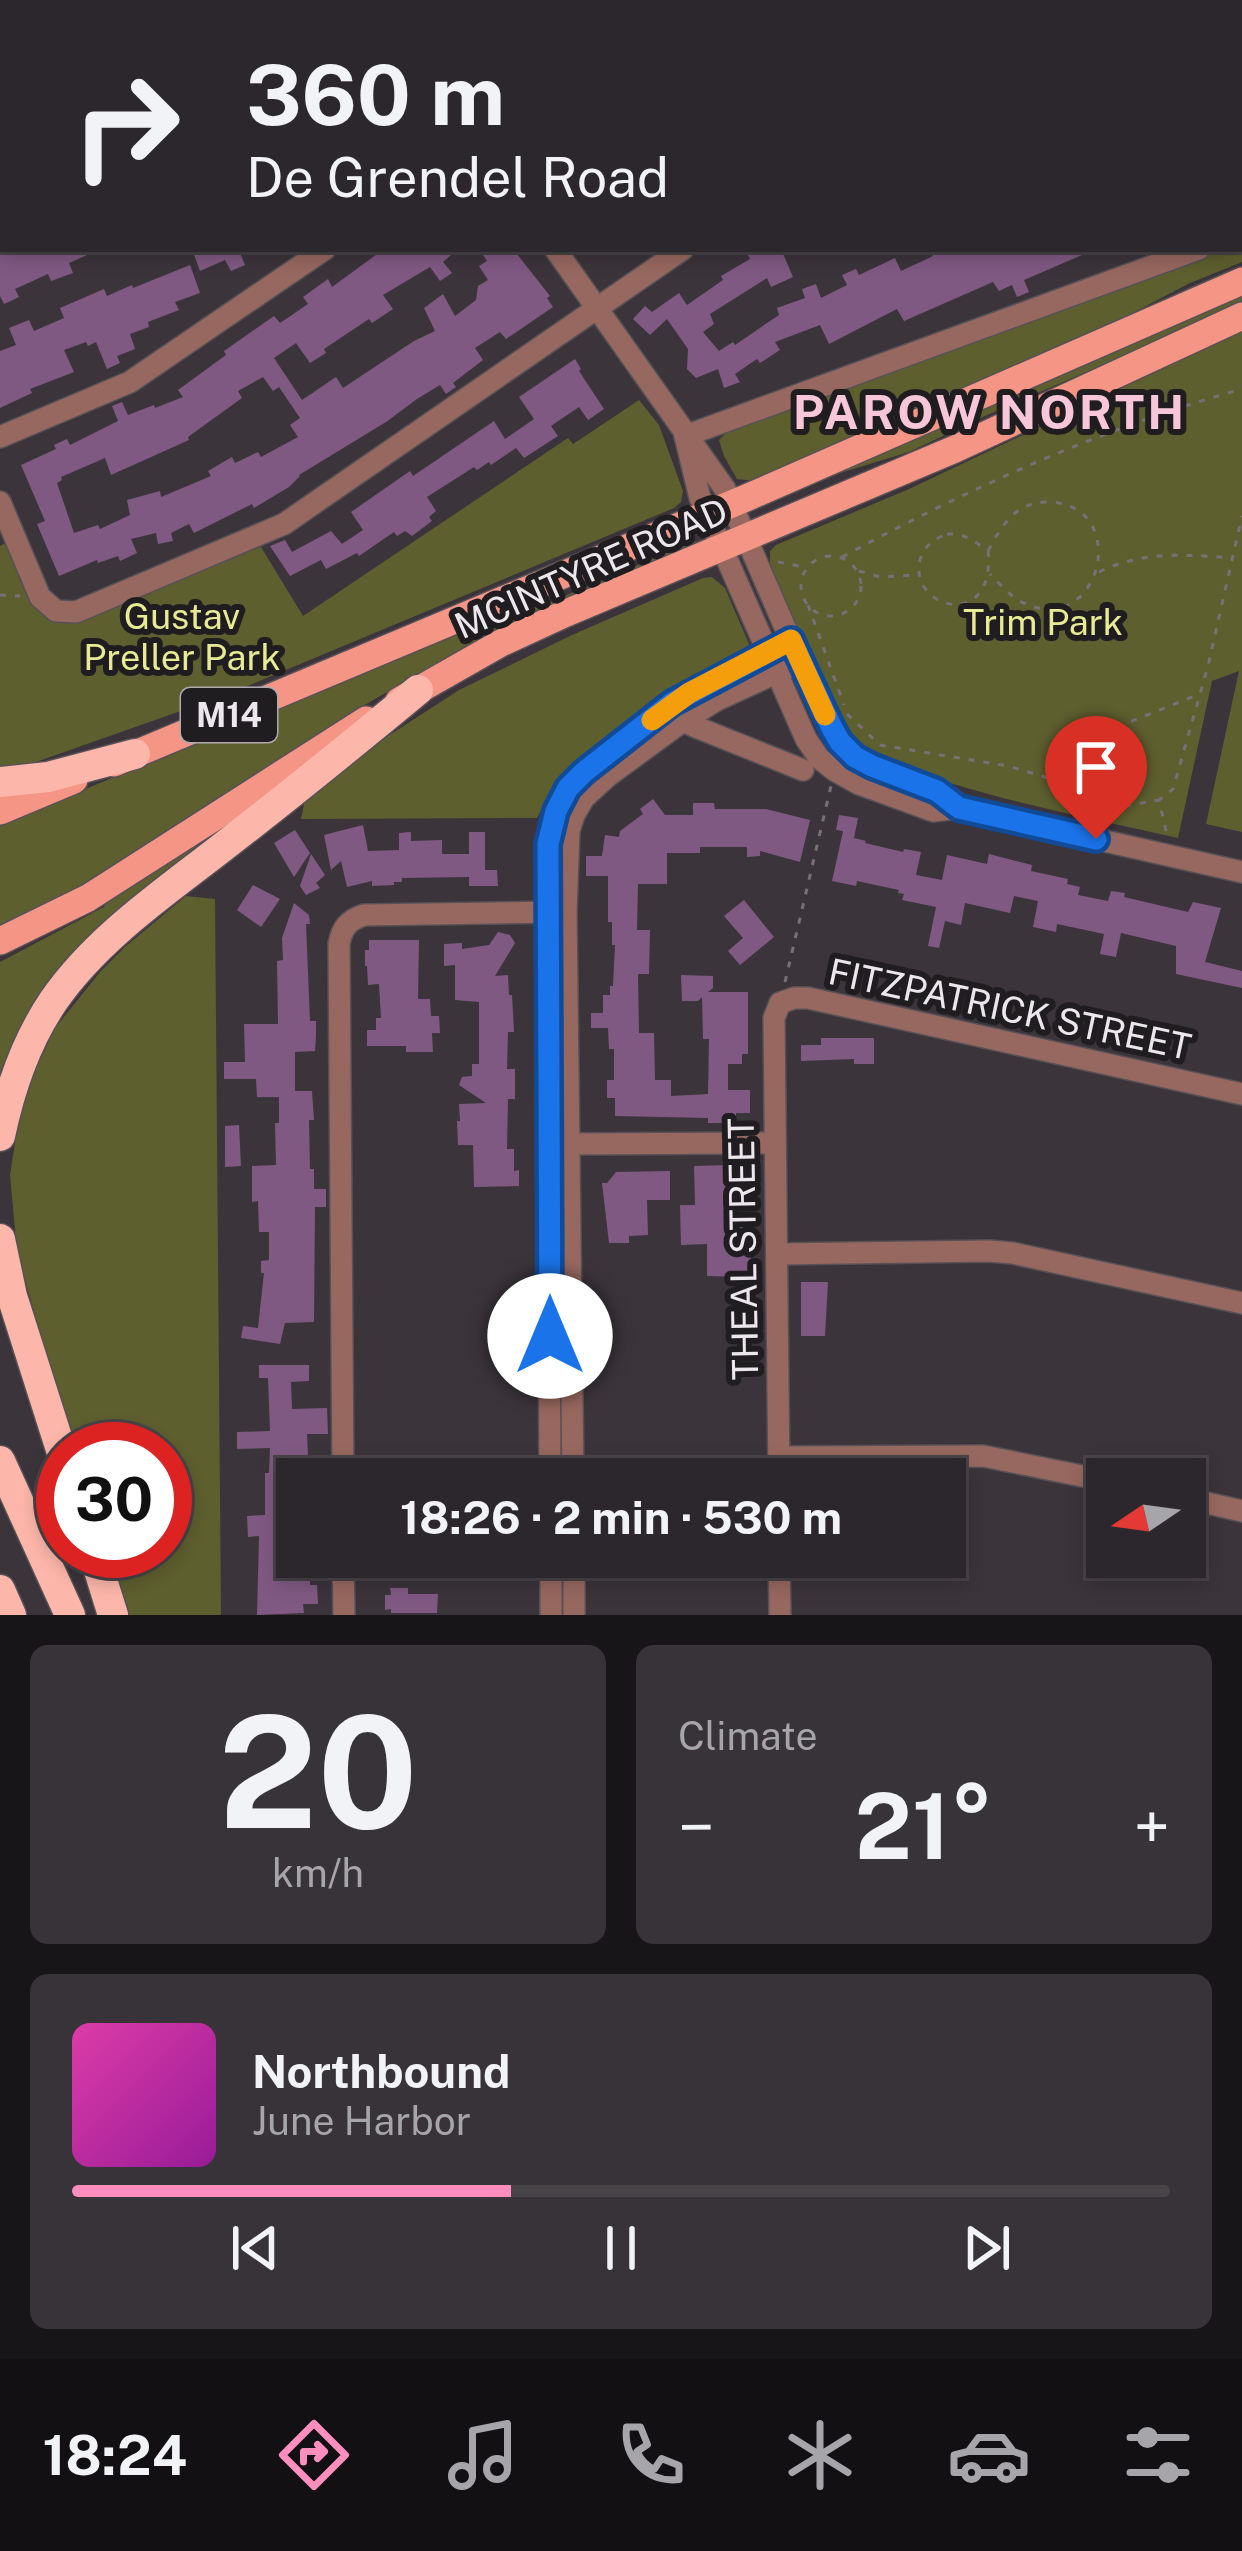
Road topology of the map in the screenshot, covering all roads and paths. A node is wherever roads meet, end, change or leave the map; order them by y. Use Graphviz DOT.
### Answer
graph roads {
  1 [pos="321,252"];
  2 [pos="557,252"];
  3 [pos="679,252"];
  4 [pos="1191,252"];
  5 [pos="1242,281"];
  6 [pos="596,309"];
  7 [pos="1242,316"];
  8 [pos="1242,389"];
  9 [pos="685,436"];
  10 [pos="0,437"];
  11 [pos="0,502"];
  12 [pos="720,509"];
  13 [pos="1242,516"];
  14 [pos="734,542"];
  15 [pos="988,551"];
  16 [pos="842,557"];
  17 [pos="1232,558"];
  18 [pos="773,560"];
  19 [pos="807,568"];
  20 [pos="858,570"];
  21 [pos="1097,573"];
  22 [pos="990,574"];
  23 [pos="918,575"];
  24 [pos="808,605"];
  25 [pos="795,651"];
  26 [pos="773,662"];
  27 [pos="418,690"];
  28 [pos="1200,694"];
  29 [pos="678,712"];
  30 [pos="135,754"];
  31 [pos="803,770"];
  32 [pos="0,782"];
  33 [pos="831,784"];
  34 [pos="1092,791"];
  35 [pos="1159,800"];
  36 [pos="959,808"];
  37 [pos="0,811"];
  38 [pos="1166,831"];
  39 [pos="1242,872"];
  40 [pos="557,912"];
  41 [pos="0,941"];
  42 [pos="777,1010"];
  43 [pos="1242,1094"];
  44 [pos="0,1136"];
  45 [pos="775,1143"];
  46 [pos="560,1144"];
  47 [pos="0,1239"];
  48 [pos="777,1255"];
  49 [pos="1242,1303"];
  50 [pos="0,1304"];
  51 [pos="43,1422"];
  52 [pos="52,1422"];
  53 [pos="343,1458"];
  54 [pos="551,1458"];
  55 [pos="572,1458"];
  56 [pos="779,1458"];
  57 [pos="948,1458"];
  58 [pos="0,1461"];
  59 [pos="1086,1477"];
  60 [pos="1206,1502"];
  61 [pos="1242,1510"];
  62 [pos="343,1578"];
  63 [pos="551,1578"];
  64 [pos="574,1578"];
  65 [pos="779,1578"];
  66 [pos="0,1590"];
  67 [pos="11,1615"];
  68 [pos="70,1615"];
  69 [pos="344,1615"];
  70 [pos="551,1615"];
  71 [pos="574,1615"];
  72 [pos="780,1615"];
  1 -- 10 [label="street"];
  2 -- 6 [label="street"];
  3 -- 6 [label="street"];
  4 -- 9 [label="street"];
  5 -- 12 [label="main road, MCINTYRE ROAD / M14"];
  6 -- 9 [label="street"];
  6 -- 11 [label="street"];
  7 -- 14 [label="main road, MCINTYRE ROAD / M14"];
  8 -- 16 [label="path"];
  9 -- 12 [label="street"];
  12 -- 14 [label="street"];
  12 -- 30 [label="main road, MCINTYRE ROAD / M14"];
  13 -- 17 [label="path"];
  14 -- 25 [label="street"];
  14 -- 26 [label="street"];
  14 -- 27 [label="main road, MCINTYRE ROAD / M14"];
  15 -- 21 [label="path"];
  15 -- 22 [label="path"];
  15 -- 23 [label="path"];
  16 -- 19 [label="path"];
  16 -- 20 [label="path"];
  17 -- 21 [label="path"];
  17 -- 28 [label="path"];
  18 -- 19 [label="path"];
  19 -- 24 [label="path"];
  20 -- 23 [label="path"];
  20 -- 24 [label="path"];
  21 -- 22 [label="path"];
  22 -- 23 [label="path"];
  24 -- 34 [label="path"];
  25 -- 26 [label="street"];
  25 -- 36 [label="street"];
  26 -- 29 [label="street"];
  26 -- 36 [label="street"];
  27 -- 41 [label="main road, MCINTYRE ROAD / M14"];
  27 -- 44 [label="highway"];
  28 -- 34 [label="path"];
  28 -- 35 [label="path"];
  29 -- 31 [label="street"];
  29 -- 40 [label="street"];
  30 -- 32 [label="highway"];
  30 -- 37 [label="main road, MCINTYRE ROAD / M14"];
  33 -- 42 [label="path"];
  34 -- 35 [label="path"];
  35 -- 38 [label="path"];
  36 -- 39 [label="street"];
  40 -- 46 [label="street"];
  40 -- 53 [label="street"];
  42 -- 43 [label="street, FITZPATRICK STREET"];
  42 -- 45 [label="street, THEAL STREET"];
  45 -- 46 [label="street"];
  45 -- 48 [label="street, THEAL STREET"];
  46 -- 54 [label="street"];
  46 -- 55 [label="street"];
  47 -- 52 [label="highway"];
  48 -- 49 [label="street"];
  48 -- 56 [label="street, THEAL STREET"];
  50 -- 51 [label="highway"];
  57 -- 59 [label="street"];
  58 -- 68 [label="highway"];
  60 -- 61 [label="street"];
  62 -- 69 [label="street"];
  63 -- 70 [label="street"];
  64 -- 71 [label="street"];
  65 -- 72 [label="street"];
  66 -- 67 [label="highway"];
}
